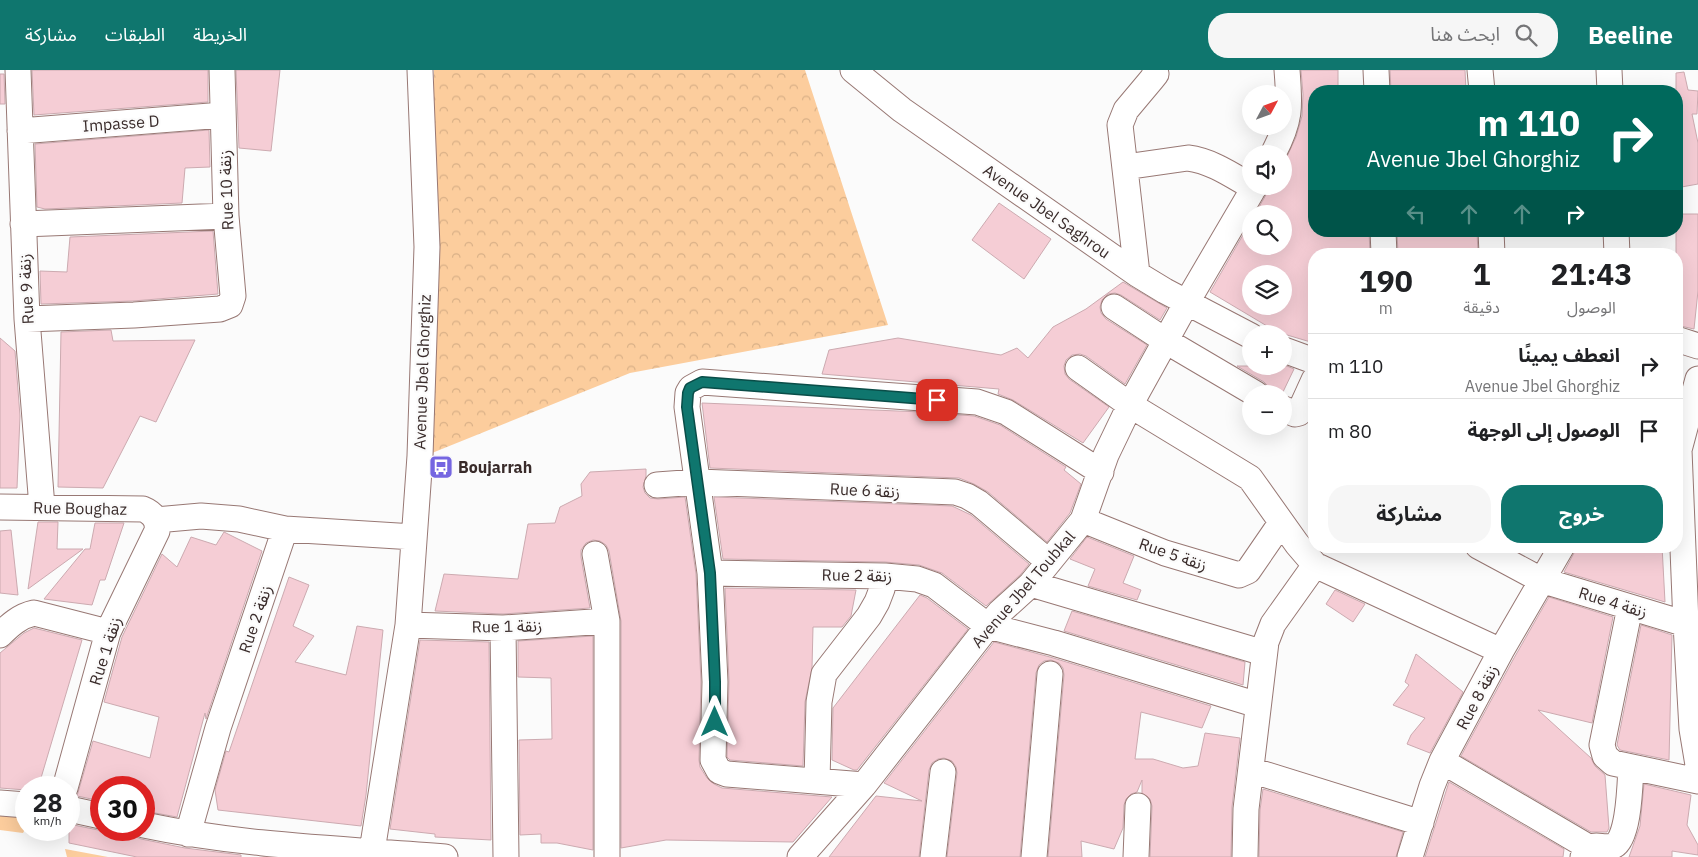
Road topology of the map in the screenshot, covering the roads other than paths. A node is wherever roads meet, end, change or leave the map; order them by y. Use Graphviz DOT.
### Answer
graph roads {
  1 [pos="18,70"];
  2 [pos="222,70"];
  3 [pos="420,70"];
  4 [pos="853,70"];
  5 [pos="1155,70"];
  6 [pos="1288,70"];
  7 [pos="1376,70"];
  8 [pos="1480,70"];
  9 [pos="1609,70"];
  10 [pos="1377,85"];
  11 [pos="1481,85"];
  12 [pos="1610,85"];
  13 [pos="223,115"];
  14 [pos="20,131"];
  15 [pos="1278,145"];
  16 [pos="1125,167"];
  17 [pos="1242,180"];
  18 [pos="1250,195"];
  19 [pos="226,216"];
  20 [pos="23,224"];
  21 [pos="1137,274"];
  22 [pos="1187,302"];
  23 [pos="1114,307"];
  24 [pos="28,319"];
  25 [pos="1242,331"];
  26 [pos="1166,341"];
  27 [pos="1683,342"];
  28 [pos="1698,346"];
  29 [pos="1292,353"];
  30 [pos="1308,359"];
  31 [pos="1078,368"];
  32 [pos="1698,379"];
  33 [pos="1242,386"];
  34 [pos="1308,394"];
  35 [pos="1130,405"];
  36 [pos="1292,413"];
  37 [pos="1685,451"];
  38 [pos="1101,472"];
  39 [pos="698,482"];
  40 [pos="657,485"];
  41 [pos="0,507"];
  42 [pos="42,507"];
  43 [pos="156,520"];
  44 [pos="1083,520"];
  45 [pos="1281,523"];
  46 [pos="285,529"];
  47 [pos="414,537"];
  48 [pos="1491,553"];
  49 [pos="1558,553"];
  50 [pos="595,554"];
  51 [pos="1048,562"];
  52 [pos="1315,565"];
  53 [pos="710,573"];
  54 [pos="885,576"];
  55 [pos="1541,580"];
  56 [pos="1031,584"];
  57 [pos="1630,607"];
  58 [pos="607,621"];
  59 [pos="408,625"];
  60 [pos="988,626"];
  61 [pos="503,628"];
  62 [pos="1690,631"];
  63 [pos="108,632"];
  64 [pos="0,635"];
  65 [pos="1501,651"];
  66 [pos="1264,653"];
  67 [pos="1050,674"];
  68 [pos="1258,705"];
  69 [pos="1695,729"];
  70 [pos="1442,761"];
  71 [pos="1698,765"];
  72 [pos="1631,767"];
  73 [pos="1251,770"];
  74 [pos="942,772"];
  75 [pos="68,776"];
  76 [pos="818,781"];
  77 [pos="1698,781"];
  78 [pos="864,785"];
  79 [pos="0,803"];
  80 [pos="15,804"];
  81 [pos="1138,806"];
  82 [pos="1421,823"];
  83 [pos="155,827"];
  84 [pos="188,834"];
  85 [pos="372,851"];
  86 [pos="1586,852"];
  87 [pos="445,857"];
  88 [pos="506,857"];
  89 [pos="607,857"];
  90 [pos="800,857"];
  91 [pos="933,857"];
  92 [pos="1034,857"];
  93 [pos="1136,857"];
  94 [pos="1245,857"];
  95 [pos="1410,857"];
  1 -- 14 [label="street, Rue 9 زنقة"];
  2 -- 13 [label="street, Rue 10 زنقة"];
  3 -- 47 [label="street, Avenue Jbel Ghorghiz"];
  4 -- 21 [label="street, Avenue Jbel Saghrou"];
  5 -- 16 [label="street"];
  6 -- 15 [label="street"];
  7 -- 10 [label="street"];
  8 -- 11 [label="street"];
  9 -- 12 [label="street"];
  13 -- 14 [label="street, Impasse D"];
  13 -- 19 [label="street, Rue 10 زنقة"];
  14 -- 20 [label="street, Rue 9 زنقة"];
  16 -- 17 [label="street"];
  16 -- 21 [label="street"];
  18 -- 22 [label="street, Avenue Jbel Toubkal"];
  19 -- 20 [label="street"];
  19 -- 24 [label="street, Rue 10 زنقة"];
  20 -- 24 [label="street, Rue 9 زنقة"];
  21 -- 22 [label="street, Avenue Jbel Saghrou"];
  22 -- 25 [label="street, Avenue Jbel Saghrou"];
  22 -- 26 [label="street, Avenue Jbel Toubkal"];
  23 -- 26 [label="street"];
  24 -- 42 [label="street, Rue 9 زنقة"];
  26 -- 33 [label="street"];
  26 -- 35 [label="street, Avenue Jbel Toubkal"];
  27 -- 28 [label="street"];
  29 -- 30 [label="street"];
  31 -- 35 [label="street"];
  32 -- 37 [label="street"];
  34 -- 36 [label="street"];
  35 -- 38 [label="street, Avenue Jbel Toubkal"];
  35 -- 45 [label="street"];
  37 -- 62 [label="street"];
  38 -- 39 [label="street"];
  38 -- 44 [label="street, Avenue Jbel Toubkal"];
  39 -- 40 [label="street, Rue 6 زنقة"];
  39 -- 51 [label="street, Rue 6 زنقة"];
  39 -- 53 [label="street"];
  41 -- 42 [label="street, Rue Boughaz"];
  42 -- 43 [label="street, Rue Boughaz"];
  43 -- 46 [label="street"];
  43 -- 63 [label="street, Rue 1 زنقة"];
  44 -- 45 [label="street, Rue 5 زنقة"];
  44 -- 51 [label="street, Avenue Jbel Toubkal"];
  45 -- 52 [label="street"];
  46 -- 47 [label="street"];
  46 -- 84 [label="street, Rue 2 زنقة"];
  47 -- 59 [label="street, Avenue Jbel Ghorghiz"];
  48 -- 55 [label="street, Rue 4 زنقة"];
  49 -- 55 [label="street, Rue 8 زنقة"];
  50 -- 58 [label="street"];
  51 -- 56 [label="street, Avenue Jbel Toubkal"];
  52 -- 65 [label="street"];
  52 -- 66 [label="street"];
  53 -- 54 [label="street, Rue 2 زنقة"];
  53 -- 76 [label="street"];
  54 -- 60 [label="street, Rue 2 زنقة"];
  54 -- 76 [label="street"];
  55 -- 57 [label="street, Rue 4 زنقة"];
  55 -- 65 [label="street, Rue 8 زنقة"];
  56 -- 60 [label="street, Avenue Jbel Toubkal"];
  56 -- 66 [label="street"];
  57 -- 62 [label="street, Rue 4 زنقة"];
  57 -- 72 [label="street"];
  58 -- 61 [label="street, Rue 1 زنقة"];
  58 -- 89 [label="street"];
  59 -- 61 [label="street, Rue 1 زنقة"];
  59 -- 85 [label="street, Avenue Jbel Ghorghiz"];
  60 -- 68 [label="street"];
  60 -- 78 [label="street, Avenue Jbel Toubkal"];
  61 -- 88 [label="street"];
  62 -- 69 [label="street"];
  63 -- 64 [label="street"];
  63 -- 75 [label="street, Rue 1 زنقة"];
  65 -- 70 [label="street, Rue 8 زنقة"];
  66 -- 68 [label="street"];
  67 -- 92 [label="street"];
  68 -- 73 [label="street"];
  69 -- 71 [label="street"];
  70 -- 82 [label="street, Rue 8 زنقة"];
  70 -- 86 [label="street"];
  72 -- 77 [label="street"];
  72 -- 86 [label="street"];
  73 -- 82 [label="street"];
  73 -- 94 [label="street"];
  74 -- 91 [label="street"];
  76 -- 78 [label="street"];
  78 -- 90 [label="street, Avenue Jbel Toubkal"];
  79 -- 80 [label="street"];
  81 -- 93 [label="street"];
  82 -- 95 [label="street, Rue 8 زنقة"];
  83 -- 84 [label="street"];
  84 -- 85 [label="street"];
  85 -- 87 [label="street"];
}
